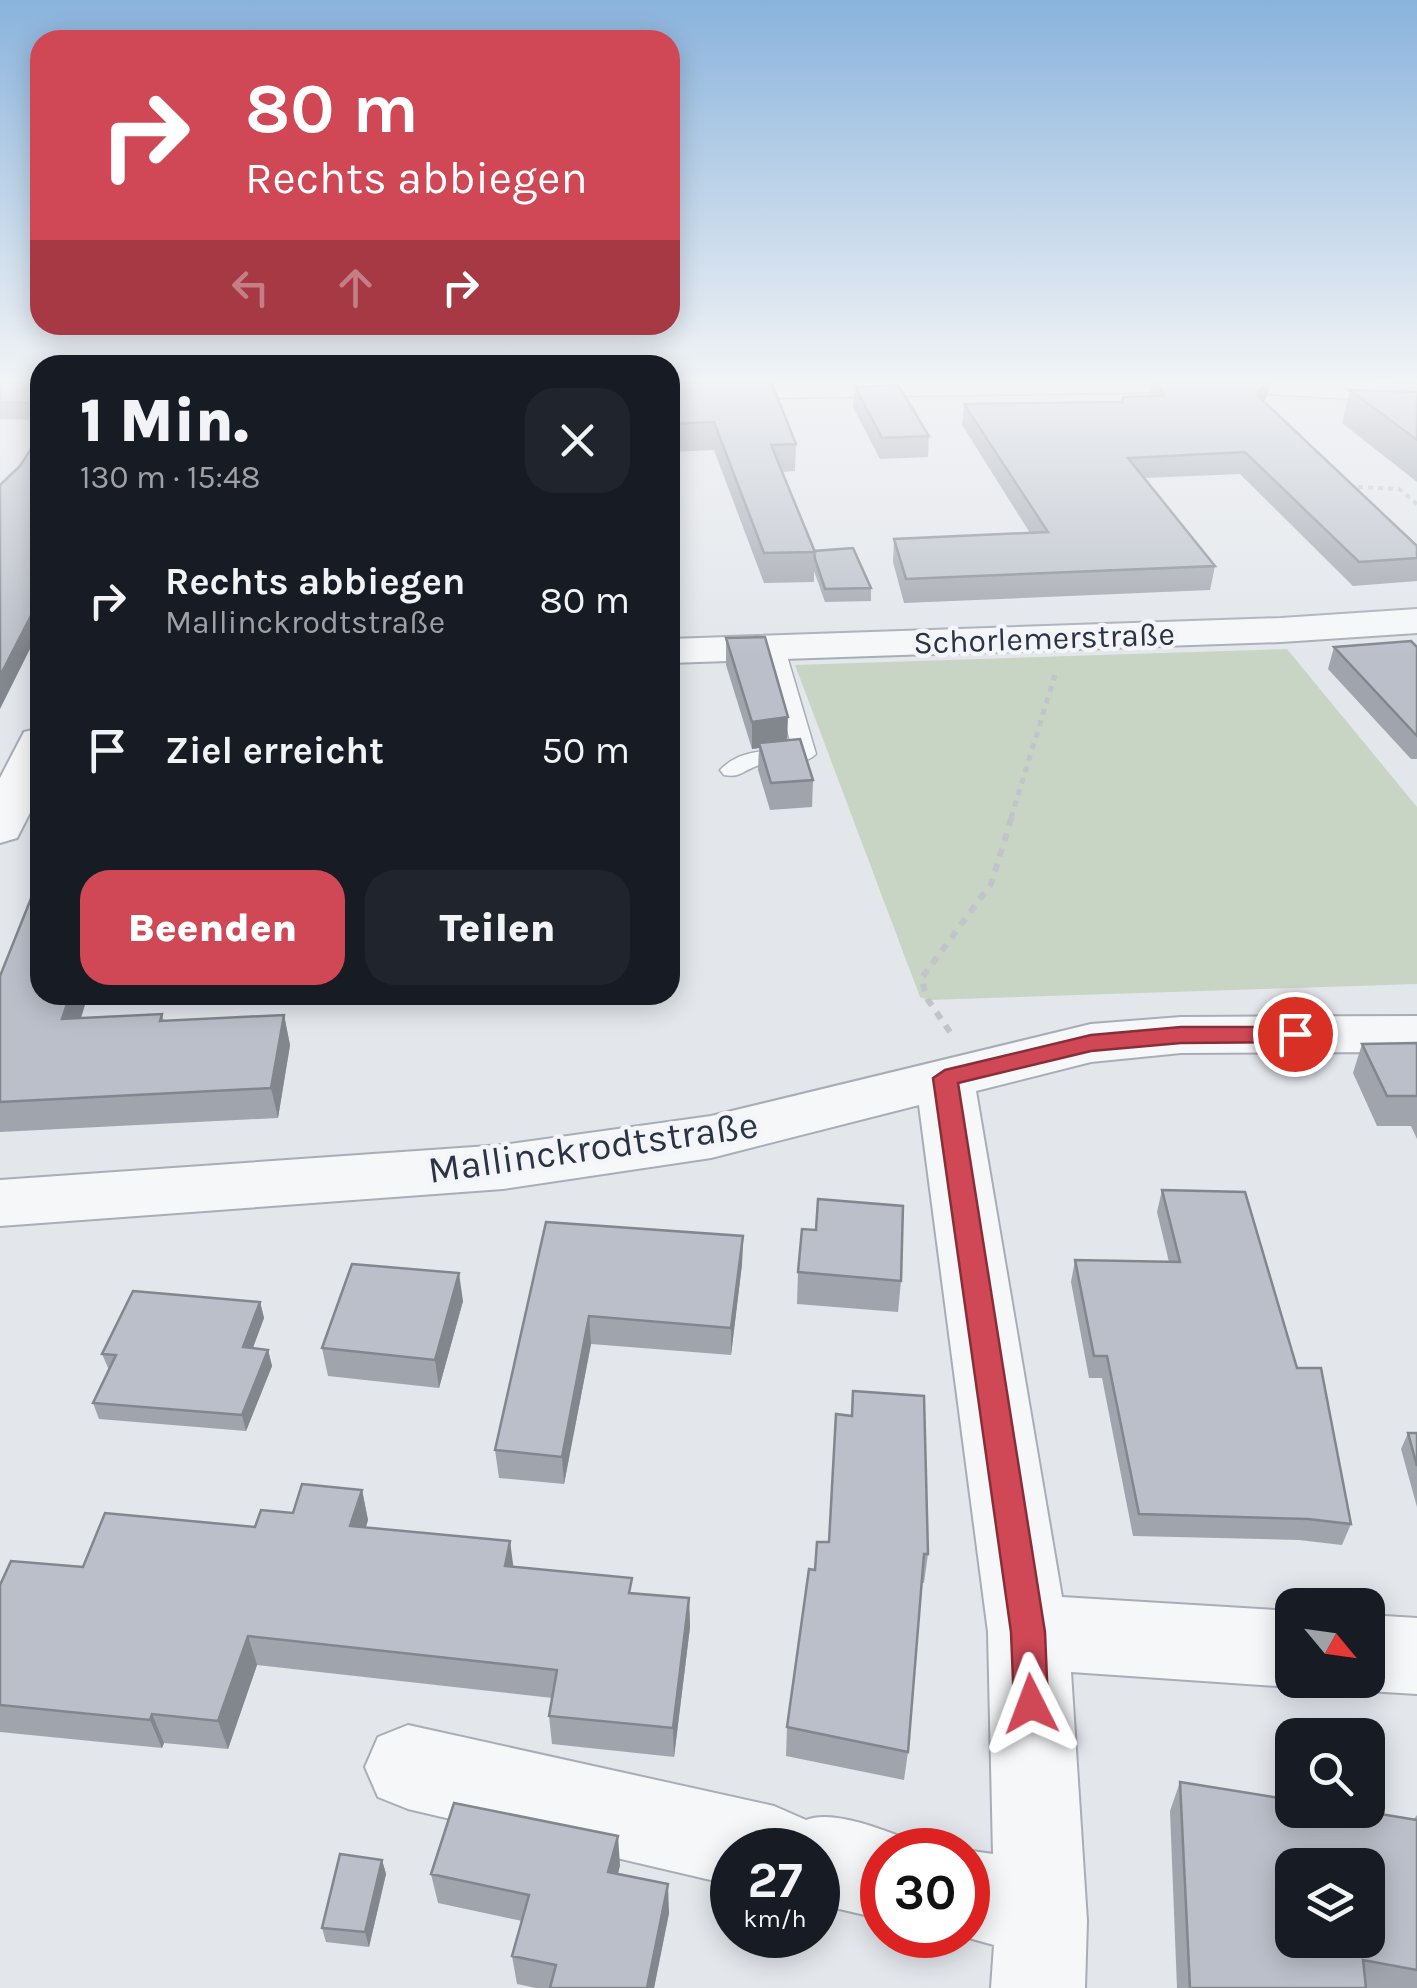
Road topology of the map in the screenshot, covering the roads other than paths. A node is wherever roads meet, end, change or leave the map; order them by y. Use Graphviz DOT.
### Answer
graph roads {
  1 [pos="1417,621"];
  2 [pos="775,648"];
  3 [pos="680,652"];
  4 [pos="30,764"];
  5 [pos="732,770"];
  6 [pos="0,828"];
  7 [pos="1417,1034"];
  8 [pos="959,1075"];
  9 [pos="0,1203"];
  10 [pos="1028,1632"];
  11 [pos="1275,1647"];
  12 [pos="1385,1654"];
  13 [pos="1417,1656"];
  14 [pos="408,1767"];
  15 [pos="710,1835"];
  16 [pos="1015,1934"];
  1 -- 2 [label="street, Schorlemerstraße"];
  2 -- 3 [label="street, Schorlemerstraße"];
  2 -- 5 [label="lane"];
  4 -- 6 [label="street"];
  7 -- 8 [label="street, Mallinckrodtstraße"];
  8 -- 9 [label="street, Mallinckrodtstraße"];
  8 -- 10 [label="street"];
  10 -- 11 [label="street"];
  10 -- 16 [label="street"];
  12 -- 13 [label="street"];
  14 -- 15 [label="street"];
}
